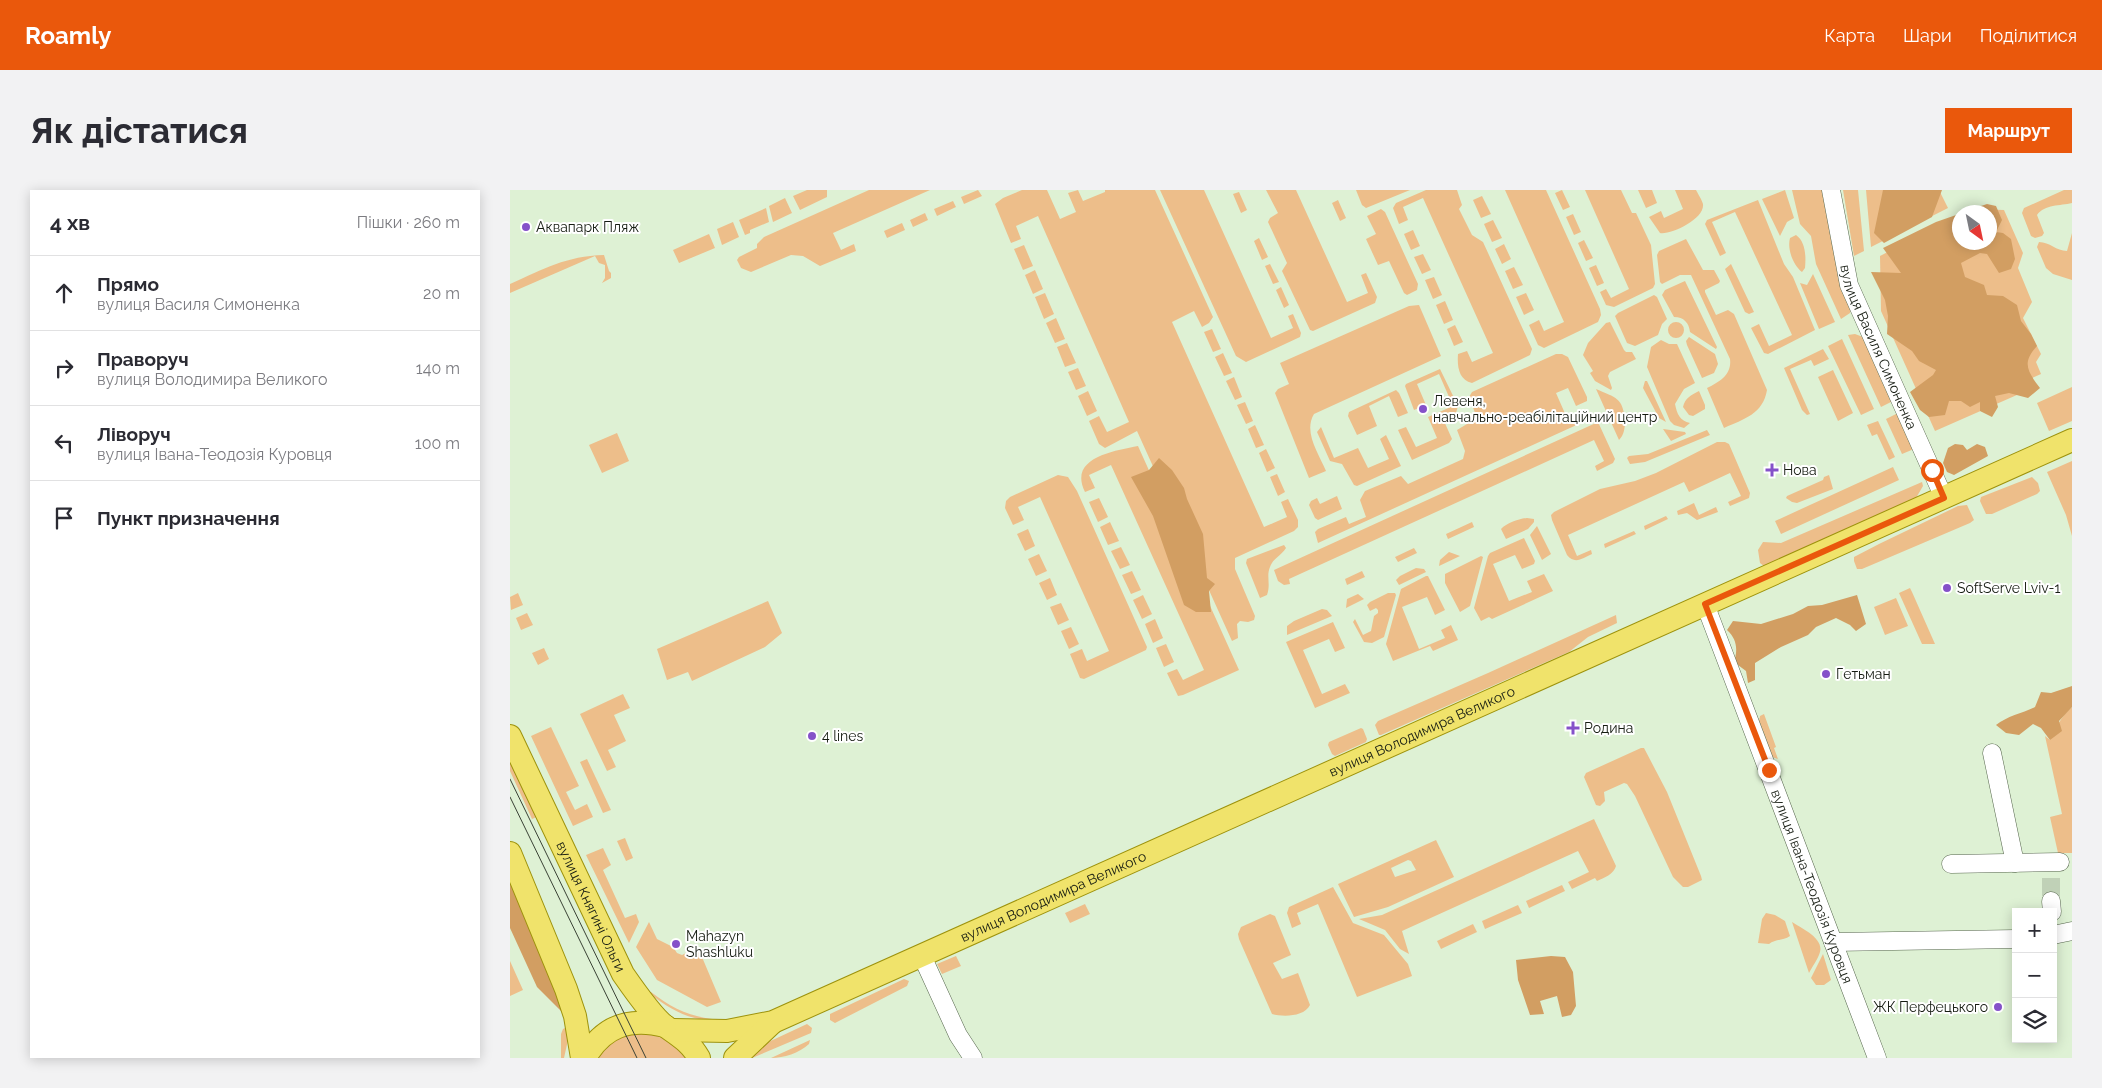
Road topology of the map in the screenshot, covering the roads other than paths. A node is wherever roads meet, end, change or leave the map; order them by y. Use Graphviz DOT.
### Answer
graph roads {
  1 [pos="1831,190"];
  2 [pos="2072,440"];
  3 [pos="1944,498"];
  4 [pos="1705,604"];
  5 [pos="510,736"];
  6 [pos="1992,753"];
  7 [pos="510,853"];
  8 [pos="2015,863"];
  9 [pos="1951,864"];
  10 [pos="2054,867"];
  11 [pos="2072,932"];
  12 [pos="2057,934"];
  13 [pos="2012,939"];
  14 [pos="1833,942"];
  15 [pos="922,956"];
  16 [pos="773,1022"];
  17 [pos="669,1028"];
  18 [pos="583,1058"];
  19 [pos="699,1058"];
  20 [pos="735,1058"];
  21 [pos="974,1058"];
  22 [pos="1877,1058"];
  1 -- 3 [label="street, вулиця Василя Симоненка"];
  2 -- 3 [label="main road, вулиця Володимира Великого"];
  3 -- 4 [label="main road, вулиця Володимира Великого"];
  4 -- 14 [label="street, вулиця Івана-Теодозія Куровця"];
  4 -- 15 [label="main road, вулиця Володимира Великого"];
  5 -- 17 [label="main road, вулиця Княгині Ольги"];
  6 -- 8 [label="street"];
  7 -- 18 [label="main road"];
  8 -- 9 [label="street"];
  8 -- 10 [label="street"];
  11 -- 12 [label="street"];
  13 -- 14 [label="street"];
  14 -- 22 [label="street, вулиця Івана-Теодозія Куровця"];
  15 -- 16 [label="main road, вулиця Володимира Великого"];
  15 -- 21 [label="street"];
  16 -- 17 [label="main road, вулиця Володимира Великого"];
  16 -- 20 [label="main road, вулиця Володимира Великого"];
  17 -- 18 [label="main road, вулиця Володимира Великого"];
  17 -- 19 [label="main road, вулиця Княгині Ольги"];
}
